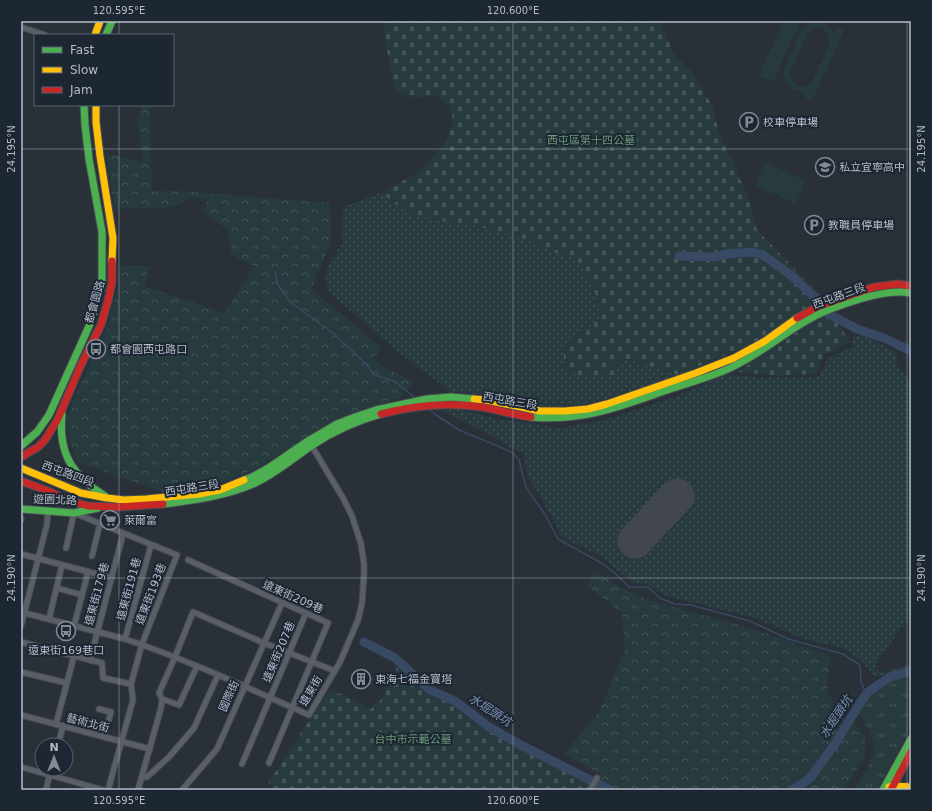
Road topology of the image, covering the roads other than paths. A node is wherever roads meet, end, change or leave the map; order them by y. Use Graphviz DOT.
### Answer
graph roads {
  1 [pos="100,21"];
  2 [pos="112,21"];
  3 [pos="21,27"];
  4 [pos="42,34"];
  5 [pos="95,34"];
  6 [pos="106,34"];
  7 [pos="84,106"];
  8 [pos="96,106"];
  9 [pos="911,286"];
  10 [pos="911,293"];
  11 [pos="65,405"];
  12 [pos="310,443"];
  13 [pos="21,446"];
  14 [pos="21,457"];
  15 [pos="21,468"];
  16 [pos="21,481"];
  17 [pos="48,492"];
  18 [pos="107,498"];
  19 [pos="100,507"];
  20 [pos="21,509"];
  21 [pos="48,511"];
  22 [pos="74,514"];
  23 [pos="100,524"];
  24 [pos="123,534"];
  25 [pos="151,545"];
  26 [pos="66,548"];
  27 [pos="21,554"];
  28 [pos="92,556"];
  29 [pos="38,558"];
  30 [pos="188,560"];
  31 [pos="62,564"];
  32 [pos="88,572"];
  33 [pos="112,578"];
  34 [pos="57,588"];
  35 [pos="82,595"];
  36 [pos="282,603"];
  37 [pos="23,612"];
  38 [pos="306,613"];
  39 [pos="49,619"];
  40 [pos="21,626"];
  41 [pos="74,626"];
  42 [pos="98,632"];
  43 [pos="125,639"];
  44 [pos="21,642"];
  45 [pos="264,642"];
  46 [pos="142,644"];
  47 [pos="289,653"];
  48 [pos="74,656"];
  49 [pos="175,657"];
  50 [pos="90,660"];
  51 [pos="312,662"];
  52 [pos="197,666"];
  53 [pos="334,671"];
  54 [pos="21,672"];
  55 [pos="218,675"];
  56 [pos="66,683"];
  57 [pos="131,684"];
  58 [pos="244,687"];
  59 [pos="270,698"];
  60 [pos="162,699"];
  61 [pos="293,708"];
  62 [pos="99,709"];
  63 [pos="21,715"];
  64 [pos="56,724"];
  65 [pos="63,726"];
  66 [pos="60,737"];
  67 [pos="104,737"];
  68 [pos="911,739"];
  69 [pos="121,742"];
  70 [pos="150,749"];
  71 [pos="911,752"];
  72 [pos="269,763"];
  73 [pos="242,764"];
  74 [pos="21,767"];
  75 [pos="34,771"];
  76 [pos="49,777"];
  77 [pos="57,777"];
  78 [pos="142,777"];
  79 [pos="597,778"];
  80 [pos="592,787"];
  81 [pos="911,787"];
  82 [pos="892,788"];
  83 [pos="46,790"];
  84 [pos="103,790"];
  85 [pos="108,790"];
  86 [pos="138,790"];
  87 [pos="182,790"];
  88 [pos="883,790"];
  1 -- 5 [label="street"];
  2 -- 6 [label="street"];
  3 -- 4 [label="street"];
  7 -- 13 [label="street, 都會園路"];
  8 -- 11 [label="street, 都會園路"];
  9 -- 12 [label="street, 西屯路三段"];
  10 -- 12 [label="street, 西屯路三段"];
  11 -- 14 [label="street, 都會園路"];
  11 -- 18 [label="street"];
  12 -- 18 [label="street, 西屯路三段"];
  12 -- 19 [label="street, 西屯路三段"];
  12 -- 53 [label="street, 遠東街"];
  15 -- 18 [label="street, 西屯路四段"];
  16 -- 17 [label="street, 西屯路四段"];
  17 -- 19 [label="street, 西屯路四段"];
  17 -- 21 [label="street"];
  18 -- 19 [label="street"];
  19 -- 22 [label="street, 遊園北路"];
  20 -- 21 [label="street, 遊園北路"];
  21 -- 22 [label="street, 遊園北路"];
  21 -- 29 [label="street"];
  22 -- 23 [label="street"];
  22 -- 26 [label="street"];
  23 -- 24 [label="street"];
  23 -- 28 [label="street"];
  24 -- 25 [label="street"];
  24 -- 33 [label="street, 遠東街179巷"];
  25 -- 43 [label="street, 遠東街191巷"];
  25 -- 46 [label="street, 遠東街193巷"];
  27 -- 29 [label="street"];
  29 -- 31 [label="street"];
  29 -- 37 [label="street"];
  30 -- 36 [label="street, 遠東街209巷"];
  31 -- 32 [label="street"];
  31 -- 34 [label="street"];
  32 -- 33 [label="street"];
  32 -- 35 [label="street"];
  33 -- 42 [label="street, 遠東街179巷"];
  34 -- 35 [label="street"];
  34 -- 39 [label="street"];
  35 -- 41 [label="street"];
  36 -- 38 [label="street, 遠東街209巷"];
  36 -- 45 [label="street, 國際街"];
  37 -- 39 [label="street, 遠東街"];
  37 -- 40 [label="street"];
  38 -- 47 [label="street, 遠東街207巷"];
  38 -- 51 [label="street, 遠東街209巷"];
  39 -- 41 [label="street, 遠東街"];
  41 -- 42 [label="street, 遠東街"];
  42 -- 43 [label="street, 遠東街"];
  42 -- 50 [label="street, 遠東街179巷"];
  43 -- 46 [label="street, 遠東街"];
  44 -- 48 [label="street"];
  45 -- 47 [label="street"];
  45 -- 49 [label="street"];
  45 -- 58 [label="street, 國際街"];
  46 -- 49 [label="street, 遠東街"];
  46 -- 57 [label="street"];
  47 -- 51 [label="street"];
  47 -- 59 [label="street, 遠東街207巷"];
  48 -- 50 [label="street"];
  48 -- 56 [label="street"];
  49 -- 52 [label="street, 遠東街"];
  49 -- 60 [label="street"];
  50 -- 57 [label="street"];
  51 -- 53 [label="street"];
  51 -- 61 [label="street, 遠東街209巷"];
  52 -- 55 [label="street, 遠東街"];
  52 -- 60 [label="street"];
  53 -- 61 [label="street, 遠東街"];
  54 -- 56 [label="street"];
  55 -- 58 [label="street, 遠東街"];
  55 -- 78 [label="street"];
  56 -- 64 [label="street"];
  57 -- 69 [label="street"];
  58 -- 59 [label="street, 遠東街"];
  58 -- 87 [label="street, 國際街"];
  59 -- 61 [label="street, 遠東街"];
  59 -- 73 [label="street, 遠東街207巷"];
  60 -- 70 [label="street"];
  61 -- 72 [label="street, 遠東街209巷"];
  62 -- 67 [label="street"];
  63 -- 64 [label="street, 藝術北街"];
  64 -- 65 [label="street, 藝術北街"];
  65 -- 66 [label="street"];
  65 -- 67 [label="street, 藝術北街"];
  67 -- 69 [label="street, 藝術北街"];
  68 -- 88 [label="street"];
  69 -- 70 [label="street, 藝術北街"];
  69 -- 85 [label="street"];
  70 -- 78 [label="street"];
  71 -- 82 [label="street"];
  74 -- 75 [label="street"];
  76 -- 83 [label="street"];
  77 -- 84 [label="street"];
  78 -- 86 [label="street"];
  79 -- 80 [label="street"];
  81 -- 82 [label="street"];
  82 -- 88 [label="street"];
}
